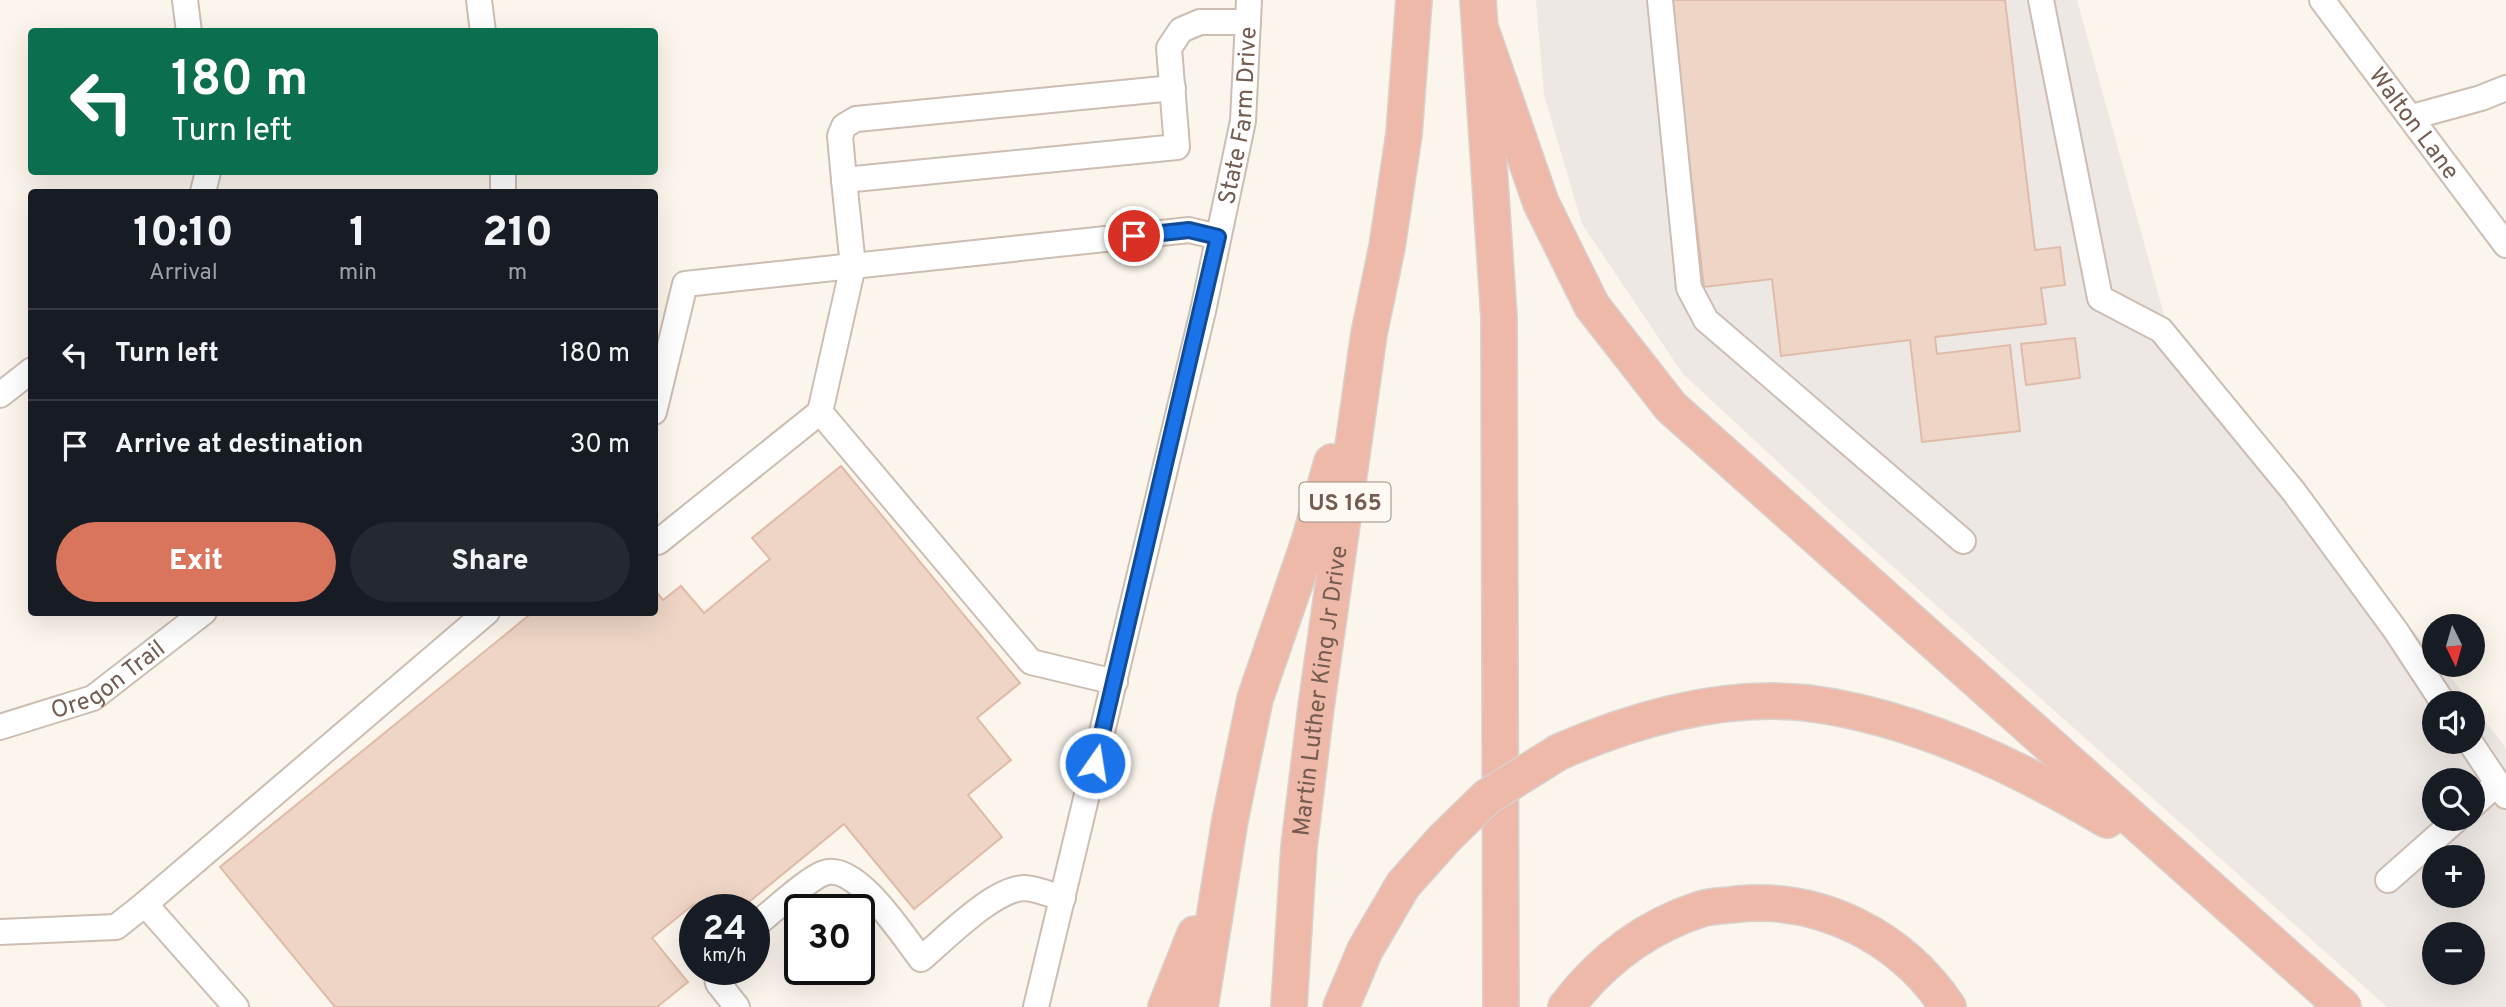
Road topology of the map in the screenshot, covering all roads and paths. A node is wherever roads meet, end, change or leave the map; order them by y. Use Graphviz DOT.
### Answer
graph roads {
  1 [pos="185,0"];
  2 [pos="479,0"];
  3 [pos="1414,0"];
  4 [pos="1660,0"];
  5 [pos="2041,0"];
  6 [pos="2322,0"];
  7 [pos="1248,11"];
  8 [pos="1480,15"];
  9 [pos="188,28"];
  10 [pos="483,28"];
  11 [pos="1173,88"];
  12 [pos="2506,88"];
  13 [pos="2412,117"];
  14 [pos="844,180"];
  15 [pos="1218,237"];
  16 [pos="2506,245"];
  17 [pos="853,266"];
  18 [pos="1368,334"];
  19 [pos="28,373"];
  20 [pos="0,395"];
  21 [pos="658,395"];
  22 [pos="820,412"];
  23 [pos="658,541"];
  24 [pos="1963,541"];
  25 [pos="199,616"];
  26 [pos="483,616"];
  27 [pos="1115,682"];
  28 [pos="2435,691"];
  29 [pos="0,727"];
  30 [pos="2478,754"];
  31 [pos="2502,790"];
  32 [pos="2485,799"];
  33 [pos="1230,820"];
  34 [pos="2443,831"];
  35 [pos="2176,861"];
  36 [pos="2388,880"];
  37 [pos="1063,898"];
  38 [pos="145,904"];
  39 [pos="770,914"];
  40 [pos="0,932"];
  41 [pos="720,985"];
  42 [pos="236,1007"];
  43 [pos="737,1007"];
  44 [pos="1036,1007"];
  45 [pos="1166,1007"];
  46 [pos="1199,1007"];
  47 [pos="1289,1007"];
  48 [pos="1341,1007"];
  49 [pos="1501,1007"];
  50 [pos="1566,1007"];
  51 [pos="1948,1007"];
  52 [pos="2343,1007"];
  1 -- 9 [label="street"];
  2 -- 10 [label="street"];
  3 -- 18 [label="highway, Martin Luther King Jr Drive / US 165"];
  4 -- 24 [label="street"];
  5 -- 28 [label="street"];
  6 -- 13 [label="street, Walton Lane"];
  7 -- 11 [label="street"];
  7 -- 15 [label="street, State Farm Drive"];
  8 -- 35 [label="highway"];
  8 -- 49 [label="highway"];
  11 -- 14 [label="street"];
  11 -- 14 [label="street"];
  12 -- 13 [label="street"];
  13 -- 16 [label="street, Walton Lane"];
  14 -- 17 [label="street"];
  15 -- 17 [label="street"];
  15 -- 27 [label="street, State Farm Drive"];
  17 -- 21 [label="street"];
  17 -- 22 [label="street"];
  18 -- 33 [label="highway"];
  18 -- 47 [label="highway, Martin Luther King Jr Drive / US 165"];
  19 -- 20 [label="street"];
  22 -- 23 [label="street"];
  22 -- 27 [label="street"];
  25 -- 29 [label="street, Oregon Trail"];
  26 -- 38 [label="street"];
  27 -- 37 [label="street, State Farm Drive"];
  30 -- 31 [label="street"];
  31 -- 32 [label="street"];
  33 -- 45 [label="highway"];
  33 -- 46 [label="highway"];
  34 -- 36 [label="street"];
  35 -- 48 [label="highway, bridge"];
  35 -- 52 [label="highway"];
  37 -- 39 [label="street"];
  37 -- 44 [label="street, State Farm Drive"];
  38 -- 40 [label="street"];
  38 -- 42 [label="street"];
  41 -- 43 [label="street"];
  50 -- 51 [label="highway"];
}
